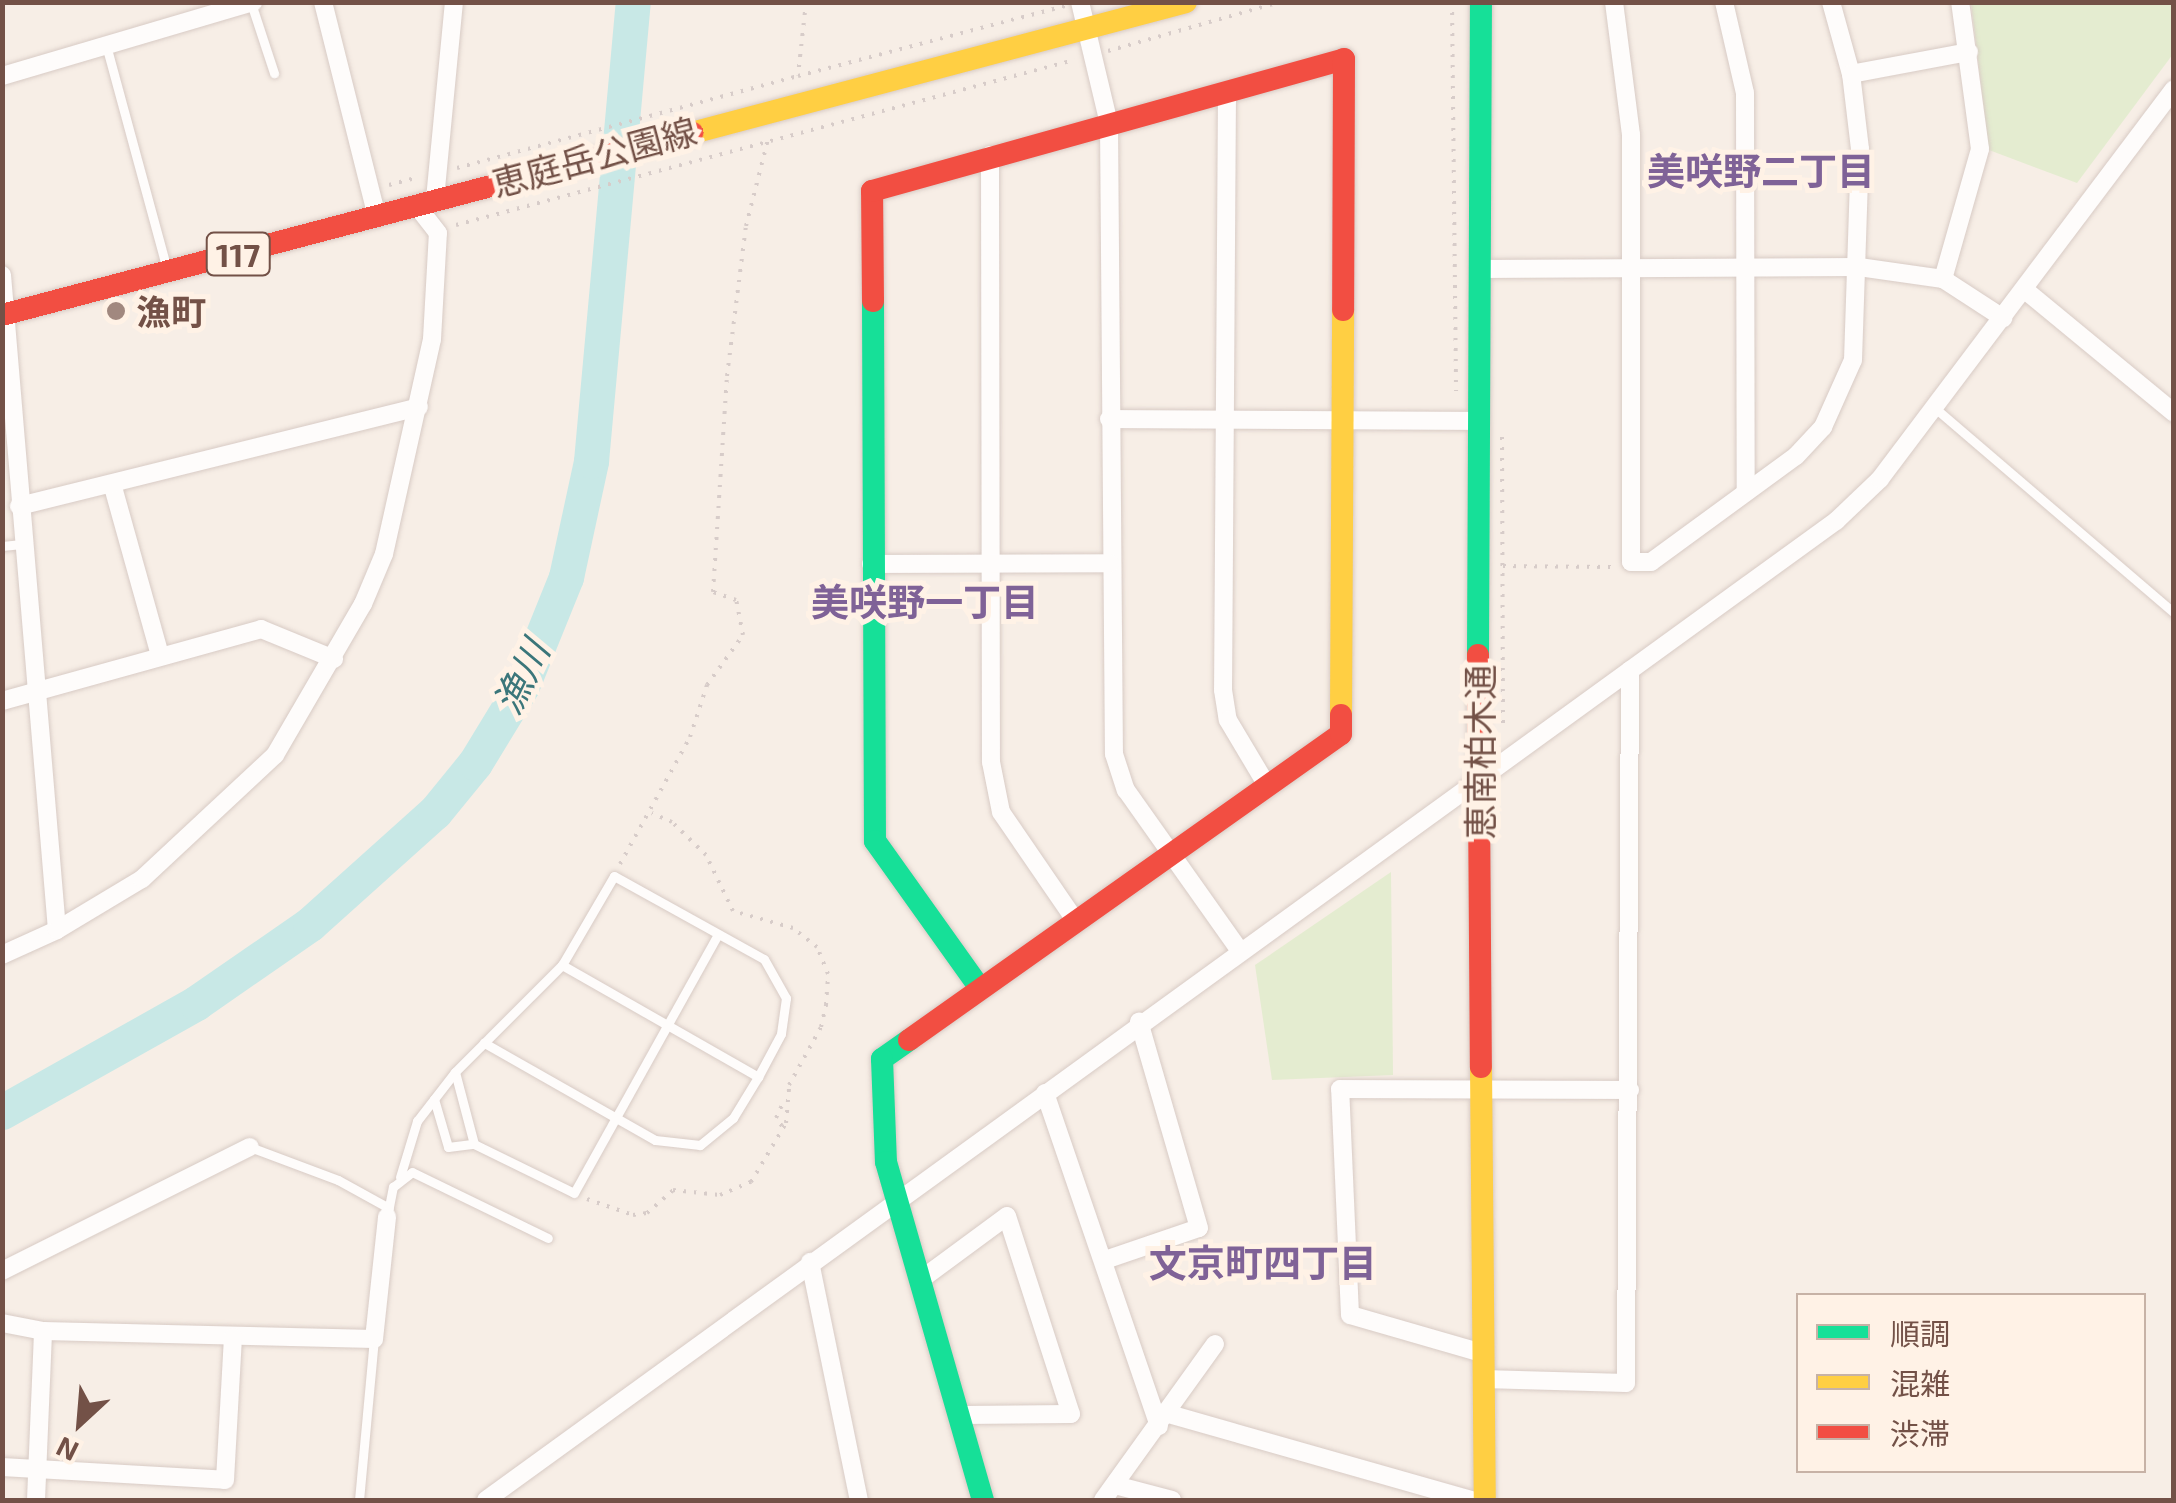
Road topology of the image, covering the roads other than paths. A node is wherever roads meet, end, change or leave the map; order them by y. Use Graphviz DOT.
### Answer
graph roads {
  1 [pos="183,2"];
  2 [pos="324,2"];
  3 [pos="454,2"];
  4 [pos="1080,2"];
  5 [pos="1186,2"];
  6 [pos="1481,2"];
  7 [pos="1614,2"];
  8 [pos="1724,2"];
  9 [pos="1831,2"];
  10 [pos="1960,2"];
  11 [pos="252,3"];
  12 [pos="188,22"];
  13 [pos="1086,30"];
  14 [pos="106,45"];
  15 [pos="1970,52"];
  16 [pos="274,73"];
  17 [pos="1851,74"];
  18 [pos="2,76"];
  19 [pos="2174,89"];
  20 [pos="1227,93"];
  21 [pos="1109,124"];
  22 [pos="990,155"];
  23 [pos="426,202"];
  24 [pos="377,217"];
  25 [pos="1859,267"];
  26 [pos="1479,268"];
  27 [pos="1745,268"];
  28 [pos="1632,270"];
  29 [pos="168,273"];
  30 [pos="2,276"];
  31 [pos="1943,279"];
  32 [pos="2025,290"];
  33 [pos="4,314"];
  34 [pos="2003,318"];
  35 [pos="420,406"];
  36 [pos="1935,408"];
  37 [pos="2174,412"];
  38 [pos="1110,419"];
  39 [pos="1468,421"];
  40 [pos="1224,422"];
  41 [pos="1342,423"];
  42 [pos="114,487"];
  43 [pos="1746,492"];
  44 [pos="19,506"];
  45 [pos="22,544"];
  46 [pos="2,546"];
  47 [pos="1110,563"];
  48 [pos="871,564"];
  49 [pos="992,565"];
  50 [pos="2174,614"];
  51 [pos="160,655"];
  52 [pos="334,658"];
  53 [pos="1630,670"];
  54 [pos="35,697"];
  55 [pos="2,702"];
  56 [pos="1478,779"];
  57 [pos="1264,782"];
  58 [pos="1170,852"];
  59 [pos="1075,920"];
  60 [pos="58,930"];
  61 [pos="718,934"];
  62 [pos="1240,951"];
  63 [pos="2,955"];
  64 [pos="562,965"];
  65 [pos="980,988"];
  66 [pos="1139,1022"];
  67 [pos="668,1026"];
  68 [pos="484,1044"];
  69 [pos="455,1072"];
  70 [pos="758,1076"];
  71 [pos="1484,1088"];
  72 [pos="1630,1090"];
  73 [pos="1045,1093"];
  74 [pos="434,1099"];
  75 [pos="618,1119"];
  76 [pos="474,1144"];
  77 [pos="250,1147"];
  78 [pos="400,1176"];
  79 [pos="898,1198"];
  80 [pos="388,1212"];
  81 [pos="548,1238"];
  82 [pos="1105,1260"];
  83 [pos="810,1262"];
  84 [pos="2,1271"];
  85 [pos="923,1278"];
  86 [pos="2,1323"];
  87 [pos="43,1330"];
  88 [pos="233,1337"];
  89 [pos="374,1339"];
  90 [pos="1215,1344"];
  91 [pos="1482,1353"];
  92 [pos="1482,1378"];
  93 [pos="963,1416"];
  94 [pos="1164,1420"];
  95 [pos="37,1466"];
  96 [pos="2,1468"];
  97 [pos="1115,1485"];
  98 [pos="36,1500"];
  99 [pos="359,1500"];
  100 [pos="488,1500"];
  101 [pos="858,1500"];
  102 [pos="983,1500"];
  103 [pos="1103,1500"];
  104 [pos="1172,1500"];
  105 [pos="1471,1500"];
  106 [pos="1485,1500"];
  1 -- 12 [label="street"];
  2 -- 24 [label="street"];
  3 -- 23 [label="street"];
  4 -- 13 [label="street"];
  5 -- 13 [label="street, 恵庭岳公園線 / 117"];
  6 -- 26 [label="street, 恵南柏木通"];
  7 -- 28 [label="street"];
  8 -- 27 [label="street"];
  9 -- 17 [label="street"];
  10 -- 15 [label="street"];
  11 -- 12 [label="street"];
  11 -- 16 [label="lane"];
  12 -- 14 [label="street"];
  13 -- 21 [label="street"];
  13 -- 23 [label="street, 恵庭岳公園線 / 117"];
  14 -- 18 [label="street"];
  14 -- 29 [label="lane"];
  15 -- 17 [label="street"];
  15 -- 31 [label="street"];
  17 -- 25 [label="street"];
  19 -- 32 [label="street"];
  20 -- 21 [label="street"];
  20 -- 40 [label="street"];
  20 -- 41 [label="street"];
  21 -- 22 [label="street"];
  21 -- 38 [label="street"];
  22 -- 48 [label="street"];
  22 -- 49 [label="street"];
  23 -- 24 [label="street, 恵庭岳公園線 / 117"];
  23 -- 35 [label="street"];
  24 -- 29 [label="street, 恵庭岳公園線 / 117"];
  25 -- 27 [label="street"];
  25 -- 31 [label="street"];
  25 -- 43 [label="street"];
  26 -- 28 [label="street"];
  26 -- 39 [label="street, 恵南柏木通"];
  27 -- 28 [label="street"];
  27 -- 43 [label="street"];
  28 -- 43 [label="street"];
  29 -- 33 [label="street, 恵庭岳公園線 / 117"];
  30 -- 33 [label="street"];
  31 -- 34 [label="street"];
  32 -- 34 [label="street"];
  32 -- 37 [label="street"];
  33 -- 44 [label="street"];
  34 -- 36 [label="street"];
  35 -- 42 [label="street"];
  35 -- 52 [label="street"];
  36 -- 50 [label="lane"];
  36 -- 53 [label="street"];
  38 -- 40 [label="street"];
  38 -- 47 [label="street"];
  39 -- 41 [label="street"];
  39 -- 56 [label="street, 恵南柏木通"];
  40 -- 41 [label="street"];
  40 -- 57 [label="street"];
  41 -- 57 [label="street"];
  42 -- 44 [label="street"];
  42 -- 51 [label="street"];
  44 -- 45 [label="street"];
  45 -- 46 [label="lane"];
  45 -- 54 [label="street"];
  47 -- 49 [label="street"];
  47 -- 58 [label="street"];
  48 -- 49 [label="street"];
  48 -- 65 [label="street"];
  49 -- 59 [label="street"];
  51 -- 52 [label="street"];
  51 -- 54 [label="street"];
  52 -- 60 [label="street"];
  53 -- 56 [label="street"];
  53 -- 72 [label="street"];
  54 -- 55 [label="street"];
  54 -- 60 [label="street"];
  56 -- 62 [label="street"];
  56 -- 71 [label="street, 恵南柏木通"];
  57 -- 58 [label="street"];
  58 -- 59 [label="street"];
  58 -- 62 [label="street"];
  59 -- 65 [label="street"];
  60 -- 63 [label="street"];
  61 -- 64 [label="lane"];
  61 -- 67 [label="lane"];
  61 -- 70 [label="lane"];
  62 -- 66 [label="street"];
  64 -- 67 [label="lane"];
  64 -- 68 [label="lane"];
  65 -- 79 [label="street"];
  66 -- 73 [label="street"];
  66 -- 82 [label="street"];
  67 -- 70 [label="lane"];
  67 -- 75 [label="lane"];
  68 -- 69 [label="lane"];
  68 -- 75 [label="lane"];
  69 -- 74 [label="lane"];
  69 -- 76 [label="lane"];
  70 -- 75 [label="lane"];
  71 -- 72 [label="street"];
  71 -- 91 [label="street, 恵南柏木通"];
  71 -- 91 [label="street"];
  72 -- 92 [label="street"];
  73 -- 79 [label="street"];
  73 -- 82 [label="street"];
  74 -- 76 [label="lane"];
  74 -- 78 [label="lane"];
  75 -- 76 [label="lane"];
  77 -- 80 [label="lane"];
  77 -- 84 [label="street"];
  78 -- 80 [label="lane"];
  78 -- 81 [label="lane"];
  79 -- 83 [label="street"];
  79 -- 85 [label="street"];
  80 -- 89 [label="street"];
  82 -- 94 [label="street"];
  83 -- 100 [label="street"];
  83 -- 101 [label="street"];
  85 -- 93 [label="street"];
  85 -- 93 [label="street"];
  86 -- 87 [label="street"];
  87 -- 88 [label="street"];
  87 -- 95 [label="street"];
  88 -- 89 [label="street"];
  88 -- 95 [label="street"];
  89 -- 99 [label="lane"];
  90 -- 94 [label="street"];
  91 -- 92 [label="street, 恵南柏木通"];
  92 -- 106 [label="street, 恵南柏木通"];
  93 -- 102 [label="street"];
  94 -- 97 [label="street"];
  94 -- 105 [label="street"];
  95 -- 96 [label="street"];
  95 -- 98 [label="street"];
  97 -- 103 [label="street"];
  97 -- 104 [label="street"];
}
